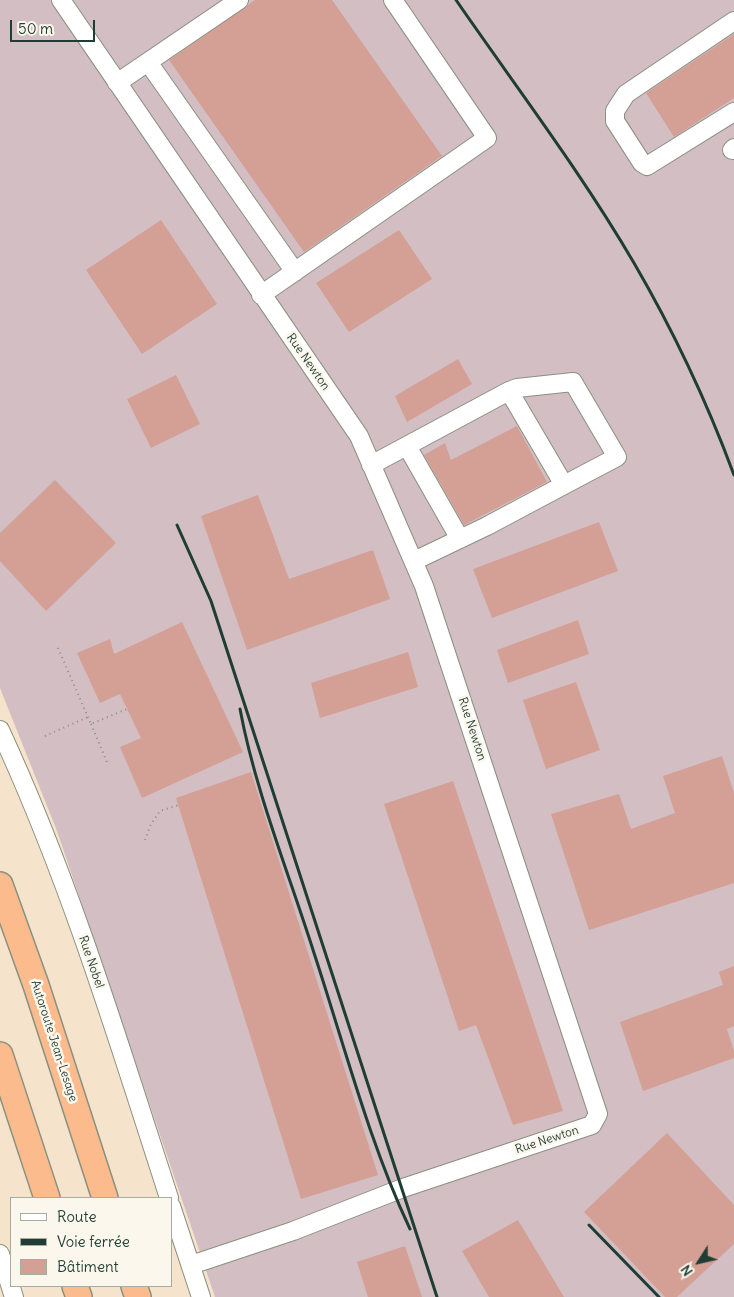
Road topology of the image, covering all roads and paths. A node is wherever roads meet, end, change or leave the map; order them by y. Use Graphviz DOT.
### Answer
graph roads {
  1 [pos="61,0"];
  2 [pos="239,0"];
  3 [pos="393,0"];
  4 [pos="734,21"];
  5 [pos="148,62"];
  6 [pos="117,83"];
  7 [pos="734,112"];
  8 [pos="295,272"];
  9 [pos="261,295"];
  10 [pos="509,391"];
  11 [pos="407,446"];
  12 [pos="371,465"];
  13 [pos="564,485"];
  14 [pos="460,539"];
  15 [pos="414,561"];
  16 [pos="58,648"];
  17 [pos="127,709"];
  18 [pos="88,717"];
  19 [pos="91,724"];
  20 [pos="0,730"];
  21 [pos="45,736"];
  22 [pos="108,762"];
  23 [pos="179,805"];
  24 [pos="145,840"];
  25 [pos="0,885"];
  26 [pos="0,1055"];
  27 [pos="47,1197"];
  28 [pos="105,1197"];
  29 [pos="169,1197"];
  30 [pos="172,1209"];
  31 [pos="0,1254"];
  32 [pos="190,1265"];
  33 [pos="10,1285"];
  34 [pos="201,1297"];
  1 -- 6 [label="street, Rue Newton"];
  2 -- 5 [label="street"];
  3 -- 8 [label="street"];
  4 -- 7 [label="street"];
  5 -- 6 [label="street"];
  5 -- 8 [label="street"];
  6 -- 9 [label="street, Rue Newton"];
  8 -- 9 [label="street"];
  9 -- 12 [label="street, Rue Newton"];
  10 -- 11 [label="street"];
  10 -- 13 [label="street"];
  10 -- 13 [label="street"];
  11 -- 12 [label="street"];
  11 -- 14 [label="street"];
  12 -- 15 [label="street, Rue Newton"];
  13 -- 14 [label="street"];
  14 -- 15 [label="street"];
  15 -- 32 [label="street, Rue Newton"];
  16 -- 18 [label="path"];
  17 -- 19 [label="path"];
  18 -- 19 [label="path"];
  18 -- 21 [label="path"];
  19 -- 22 [label="path"];
  20 -- 29 [label="street, Rue Nobel"];
  23 -- 24 [label="path"];
  25 -- 28 [label="highway, Autoroute Jean-Lesage"];
  26 -- 27 [label="highway"];
  30 -- 32 [label="street"];
  31 -- 33 [label="street"];
  32 -- 34 [label="street"];
}
